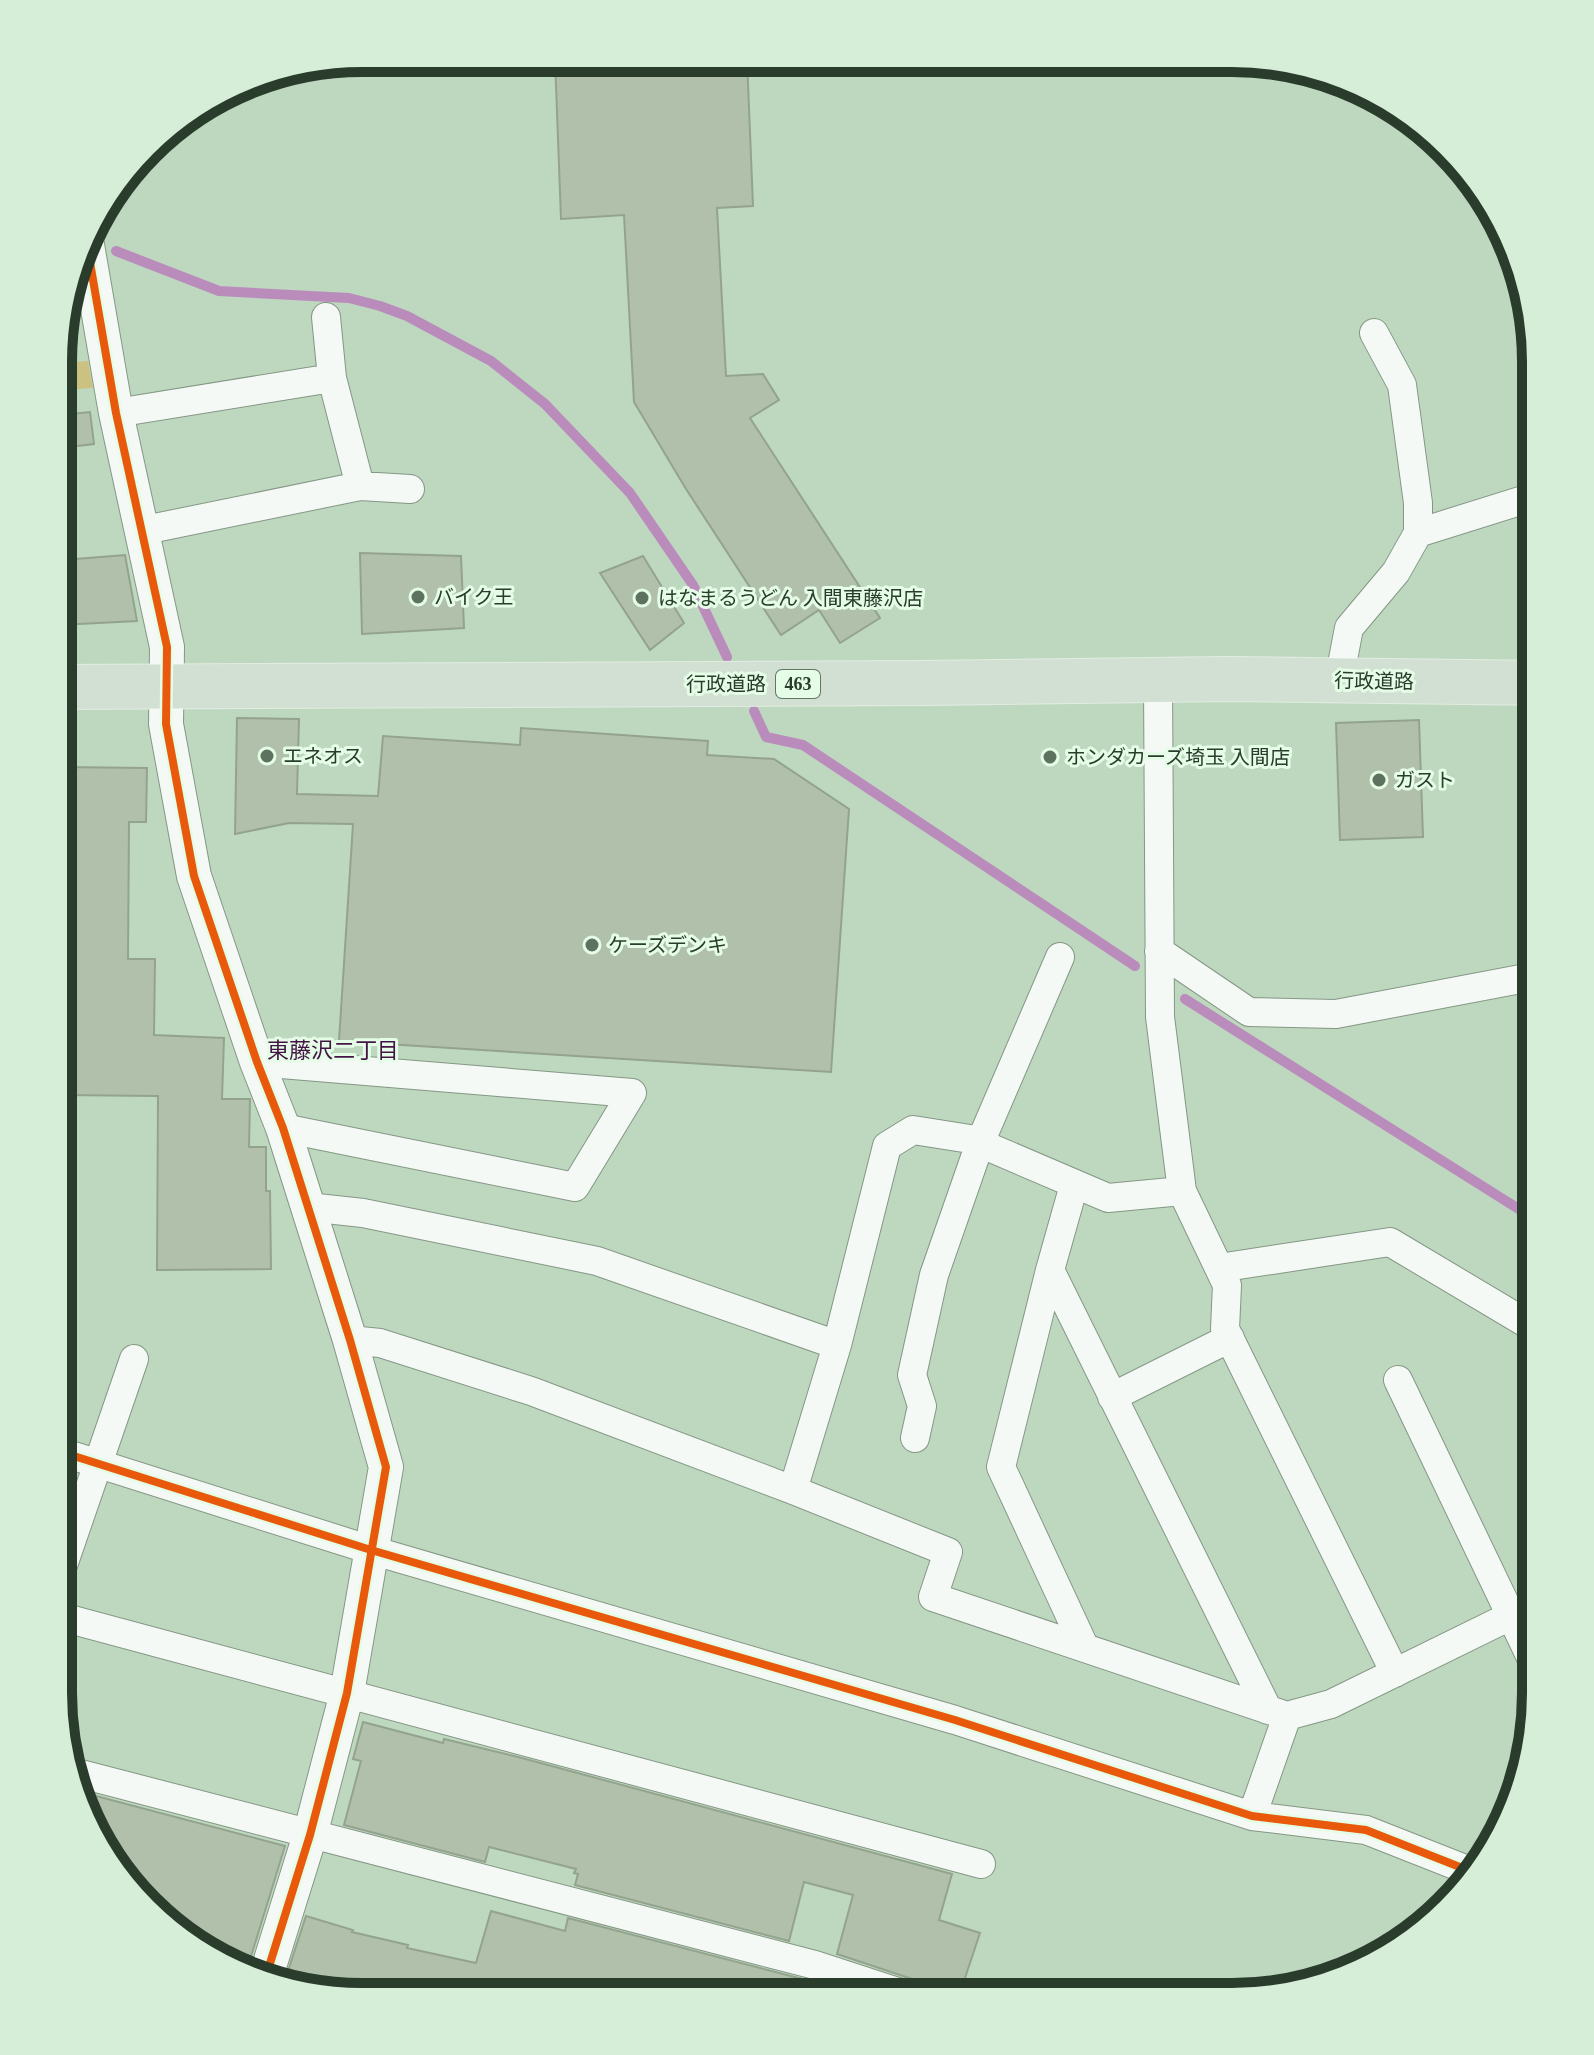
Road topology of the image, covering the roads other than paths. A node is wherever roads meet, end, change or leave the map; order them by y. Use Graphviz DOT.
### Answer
graph roads {
  1 [pos="90,262"];
  2 [pos="326,317"];
  3 [pos="1374,333"];
  4 [pos="332,378"];
  5 [pos="116,413"];
  6 [pos="360,486"];
  7 [pos="410,489"];
  8 [pos="1522,500"];
  9 [pos="140,531"];
  10 [pos="1418,533"];
  11 [pos="1339,680"];
  12 [pos="1158,681"];
  13 [pos="1522,683"];
  14 [pos="166,685"];
  15 [pos="72,687"];
  16 [pos="1159,951"];
  17 [pos="1060,957"];
  18 [pos="1522,979"];
  19 [pos="257,1062"];
  20 [pos="283,1128"];
  21 [pos="980,1143"];
  22 [pos="1074,1185"];
  23 [pos="1182,1191"];
  24 [pos="308,1207"];
  25 [pos="1219,1268"];
  26 [pos="1050,1270"];
  27 [pos="1522,1321"];
  28 [pos="1230,1338"];
  29 [pos="350,1340"];
  30 [pos="837,1345"];
  31 [pos="134,1359"];
  32 [pos="1398,1380"];
  33 [pos="1112,1397"];
  34 [pos="915,1438"];
  35 [pos="72,1455"];
  36 [pos="98,1463"];
  37 [pos="793,1490"];
  38 [pos="72,1539"];
  39 [pos="371,1550"];
  40 [pos="1522,1608"];
  41 [pos="1522,1610"];
  42 [pos="72,1620"];
  43 [pos="1084,1646"];
  44 [pos="1395,1673"];
  45 [pos="347,1693"];
  46 [pos="1278,1713"];
  47 [pos="84,1775"];
  48 [pos="1252,1816"];
  49 [pos="310,1835"];
  50 [pos="981,1864"];
  51 [pos="1463,1868"];
  52 [pos="269,1968"];
  53 [pos="870,1983"];
  1 -- 5 [label="street"];
  2 -- 4 [label="street"];
  3 -- 10 [label="street"];
  4 -- 5 [label="street"];
  4 -- 6 [label="street"];
  5 -- 9 [label="street"];
  6 -- 7 [label="street"];
  6 -- 9 [label="street"];
  8 -- 10 [label="street"];
  9 -- 14 [label="street"];
  10 -- 11 [label="street"];
  11 -- 12 [label="highway, 行政道路 / 463"];
  11 -- 13 [label="highway, 行政道路 / 463"];
  12 -- 14 [label="highway, 行政道路 / 463"];
  12 -- 16 [label="street"];
  14 -- 15 [label="highway, 行政道路 / 463"];
  14 -- 19 [label="street"];
  16 -- 18 [label="street"];
  16 -- 23 [label="street"];
  17 -- 21 [label="street"];
  19 -- 20 [label="street"];
  19 -- 20 [label="street"];
  20 -- 24 [label="street"];
  21 -- 22 [label="street"];
  21 -- 30 [label="street"];
  21 -- 34 [label="street"];
  22 -- 23 [label="street"];
  22 -- 26 [label="street"];
  23 -- 25 [label="street"];
  24 -- 29 [label="street"];
  24 -- 30 [label="street"];
  25 -- 27 [label="street"];
  25 -- 28 [label="street"];
  26 -- 33 [label="street"];
  26 -- 43 [label="street"];
  28 -- 33 [label="street"];
  28 -- 44 [label="street"];
  29 -- 37 [label="street"];
  29 -- 39 [label="street"];
  30 -- 37 [label="street"];
  31 -- 36 [label="street"];
  32 -- 40 [label="street"];
  33 -- 46 [label="street"];
  35 -- 36 [label="street"];
  36 -- 38 [label="street"];
  36 -- 39 [label="street"];
  37 -- 43 [label="street"];
  39 -- 45 [label="street"];
  39 -- 48 [label="street"];
  41 -- 44 [label="street"];
  42 -- 45 [label="street"];
  43 -- 46 [label="street"];
  44 -- 46 [label="street"];
  45 -- 49 [label="street"];
  45 -- 50 [label="street"];
  46 -- 48 [label="street"];
  47 -- 49 [label="street"];
  48 -- 51 [label="street"];
  49 -- 52 [label="street"];
  49 -- 53 [label="street"];
}
